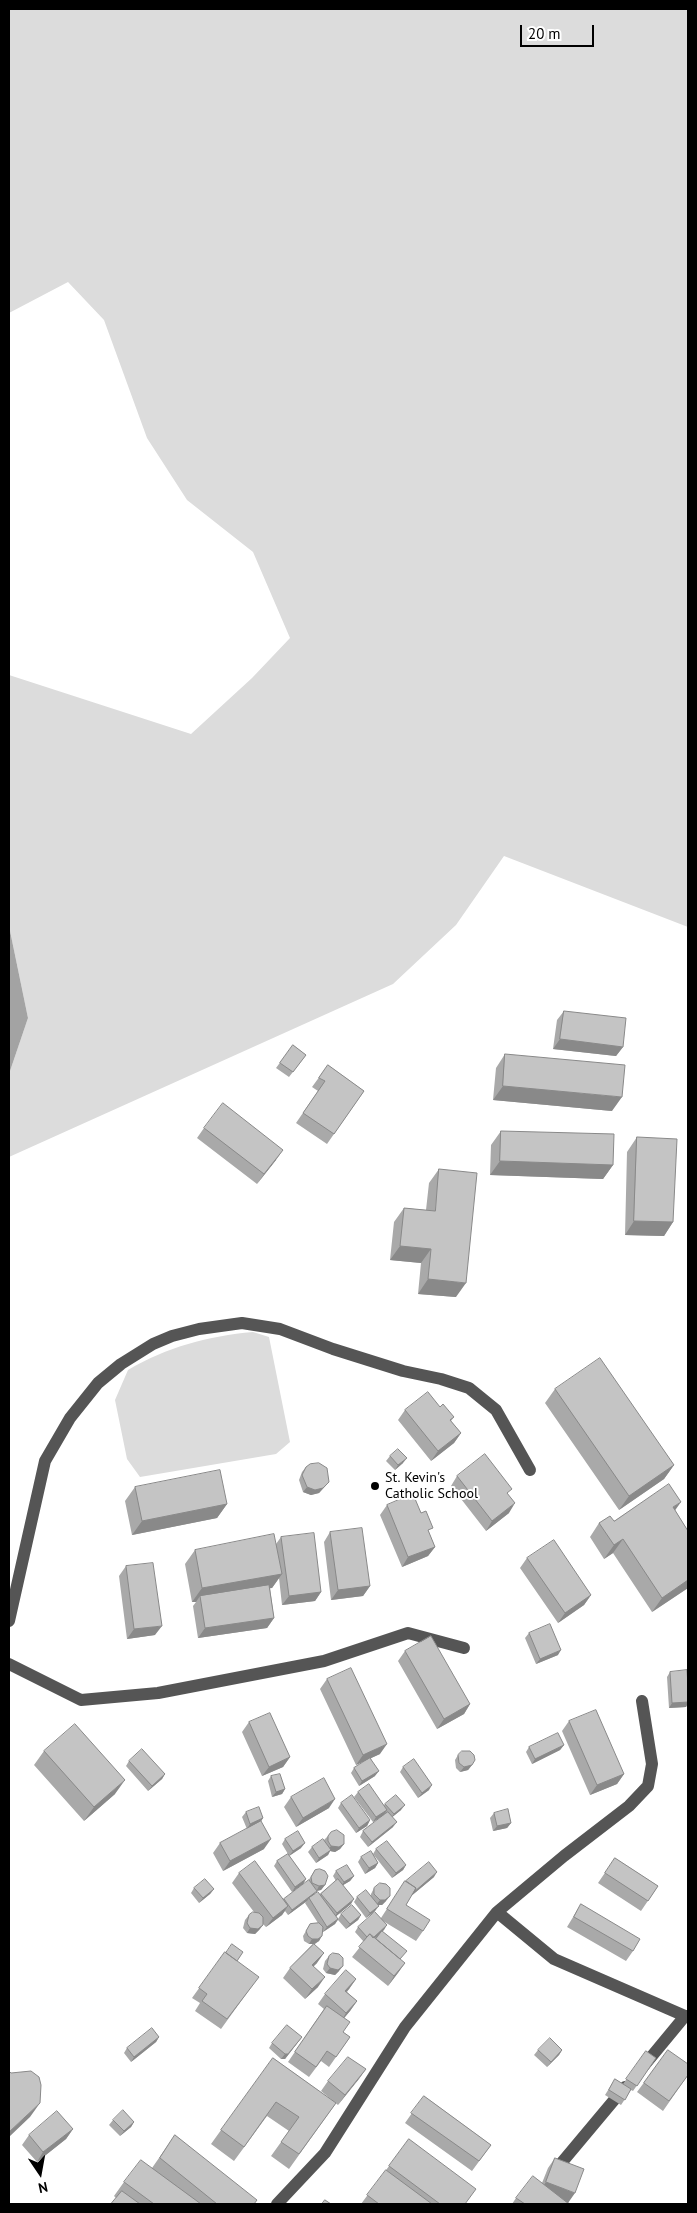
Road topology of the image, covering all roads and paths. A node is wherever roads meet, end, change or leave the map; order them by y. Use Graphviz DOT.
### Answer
graph roads {
  1 [pos="530,1470"];
  2 [pos="9,1621"];
  3 [pos="464,1648"];
  4 [pos="9,1664"];
  5 [pos="642,1701"];
  6 [pos="497,1912"];
  7 [pos="687,2016"];
  8 [pos="545,2183"];
  9 [pos="277,2204"];
  1 -- 2 [label="street"];
  3 -- 4 [label="street"];
  5 -- 6 [label="street"];
  6 -- 7 [label="street"];
  6 -- 9 [label="street"];
  7 -- 8 [label="street"];
}
